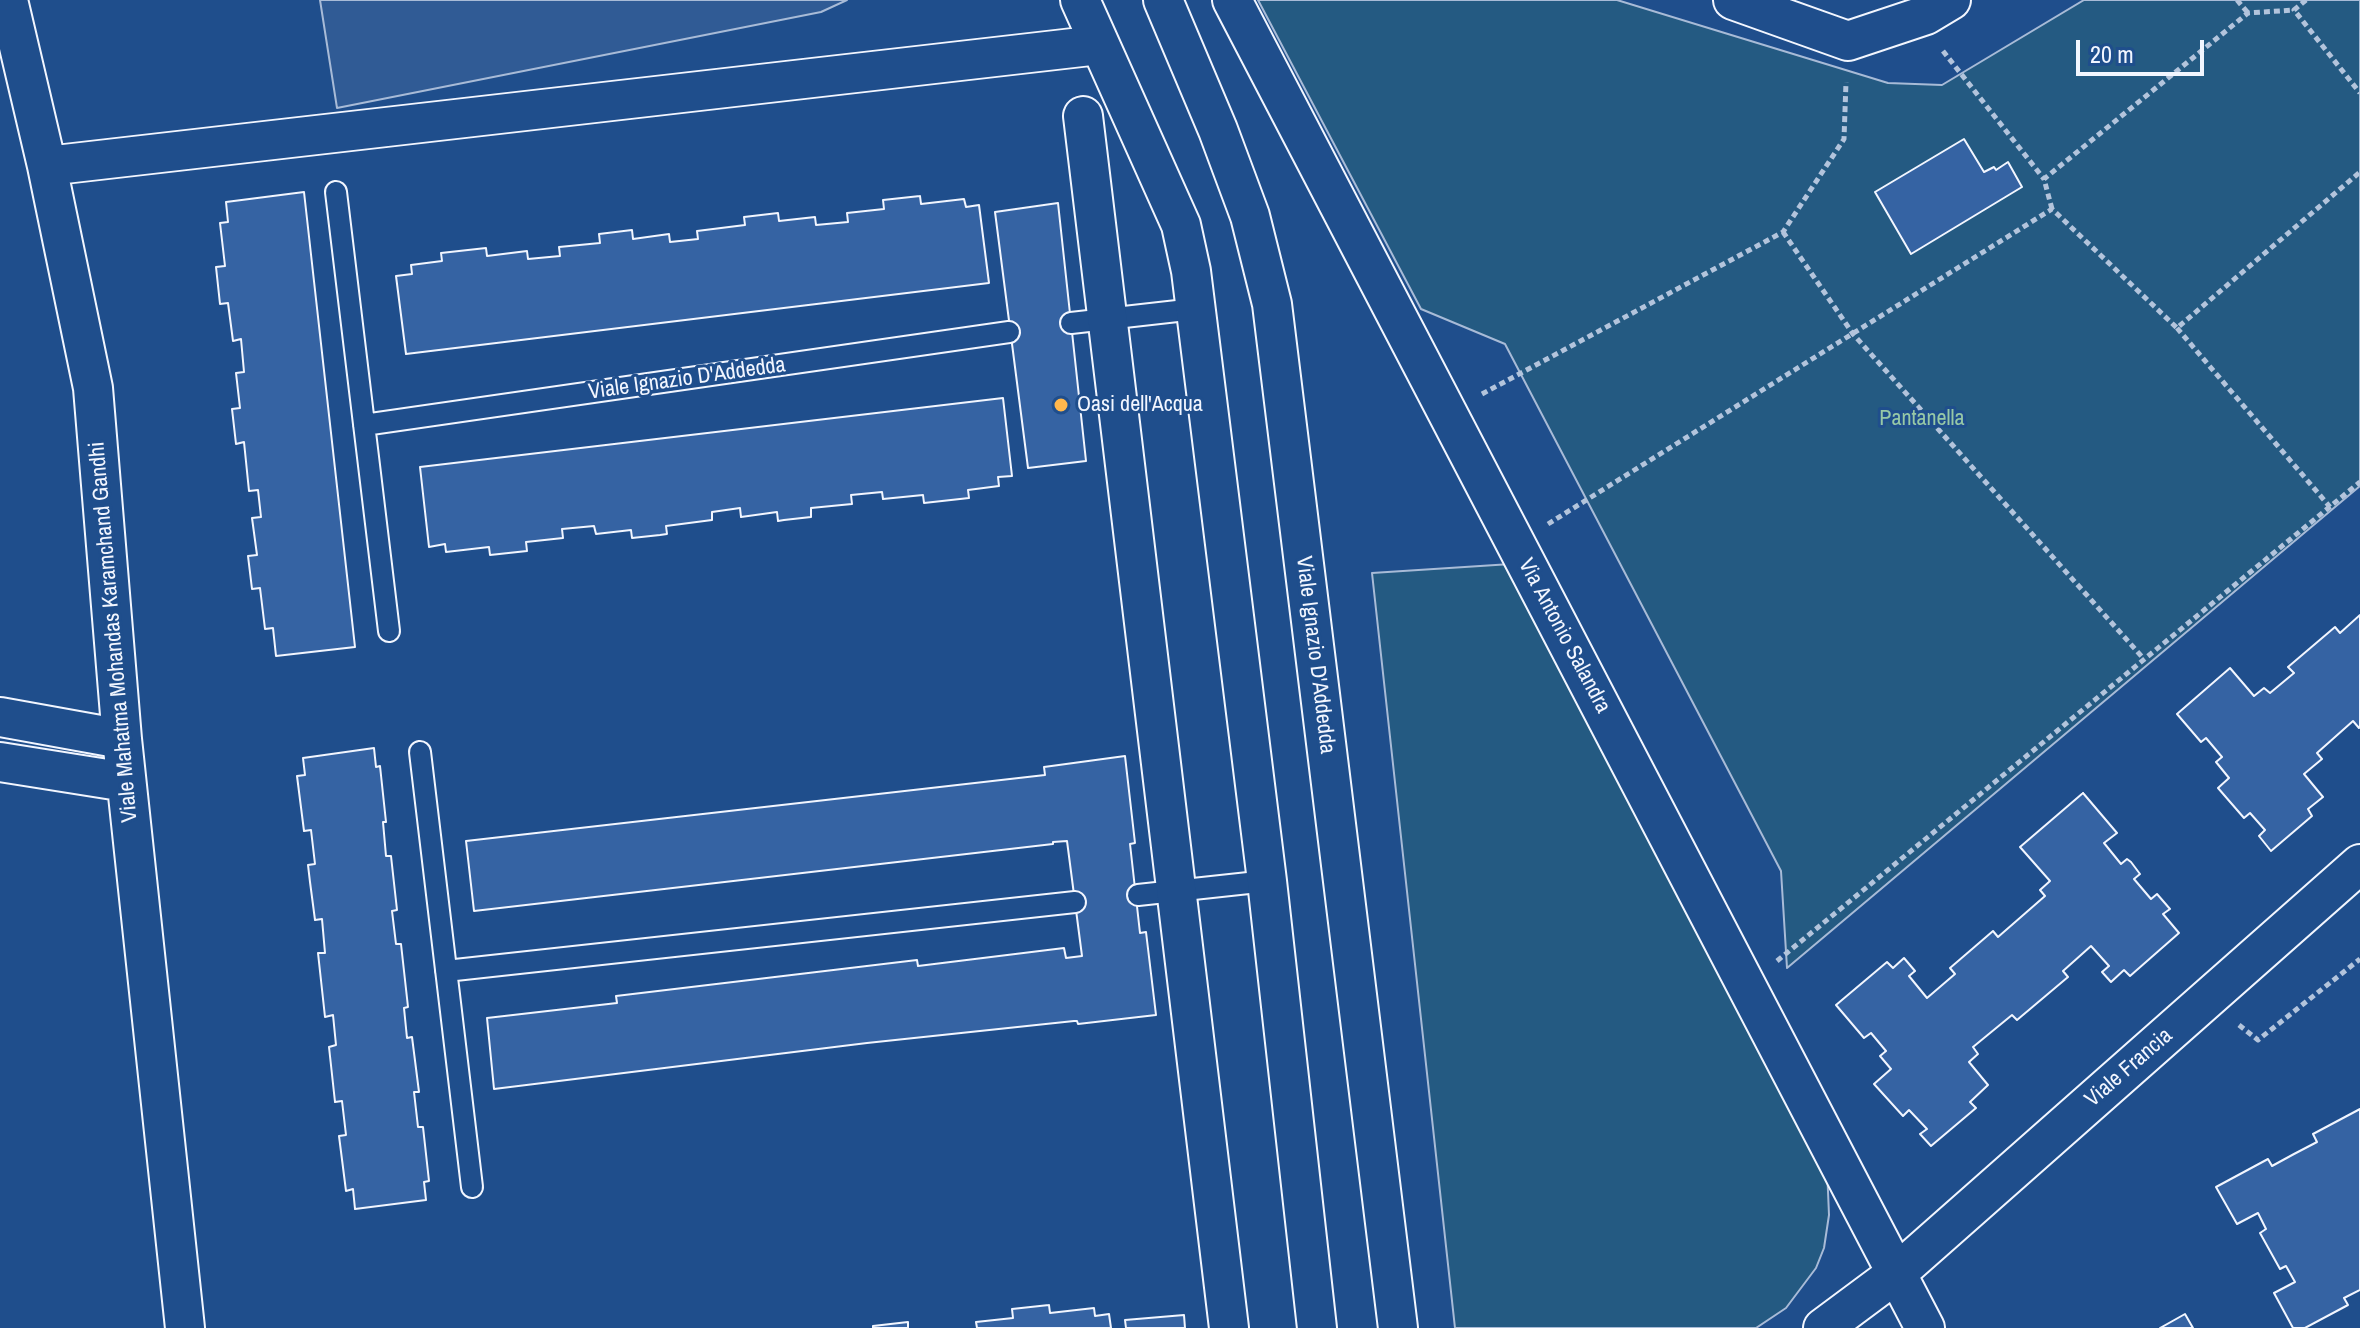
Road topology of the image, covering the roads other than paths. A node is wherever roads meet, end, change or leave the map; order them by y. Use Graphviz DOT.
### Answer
graph roads {
  1 [pos="8,0"];
  2 [pos="1080,0"];
  3 [pos="1163,0"];
  4 [pos="1232,0"];
  5 [pos="1733,0"];
  6 [pos="1951,0"];
  7 [pos="1099,45"];
  8 [pos="1083,116"];
  9 [pos="47,166"];
  10 [pos="336,192"];
  11 [pos="1195,309"];
  12 [pos="1108,318"];
  13 [pos="1071,323"];
  14 [pos="1009,332"];
  15 [pos="364,425"];
  16 [pos="389,631"];
  17 [pos="0,717"];
  18 [pos="122,739"];
  19 [pos="420,752"];
  20 [pos="0,762"];
  21 [pos="126,782"];
  22 [pos="2360,864"];
  23 [pos="1267,881"];
  24 [pos="1177,891"];
  25 [pos="1138,895"];
  26 [pos="1075,902"];
  27 [pos="446,971"];
  28 [pos="472,1187"];
  29 [pos="177,1271"];
  30 [pos="1897,1273"];
  31 [pos="173,1328"];
  32 [pos="185,1328"];
  33 [pos="1229,1328"];
  34 [pos="1317,1328"];
  35 [pos="1398,1328"];
  36 [pos="1823,1328"];
  37 [pos="1925,1328"];
  1 -- 9 [label="street, Viale Mahatma Mohandas Karamchand Gandhi"];
  2 -- 7 [label="street"];
  3 -- 35 [label="street, Viale Ignazio D'Addedda"];
  4 -- 30 [label="street, Via Antonio Salandra"];
  5 -- 6 [label="street"];
  7 -- 9 [label="street"];
  7 -- 11 [label="street"];
  8 -- 12 [label="street"];
  9 -- 18 [label="street, Viale Mahatma Mohandas Karamchand Gandhi"];
  10 -- 15 [label="lane"];
  11 -- 12 [label="lane"];
  11 -- 23 [label="street"];
  12 -- 13 [label="lane"];
  12 -- 24 [label="street"];
  14 -- 15 [label="lane, Viale Ignazio D'Addedda"];
  15 -- 16 [label="lane"];
  17 -- 18 [label="street"];
  18 -- 21 [label="street, Viale Mahatma Mohandas Karamchand Gandhi"];
  19 -- 27 [label="lane"];
  20 -- 21 [label="street"];
  21 -- 29 [label="street, Viale Mahatma Mohandas Karamchand Gandhi"];
  22 -- 30 [label="street, Viale Francia"];
  23 -- 24 [label="lane"];
  23 -- 34 [label="street"];
  24 -- 25 [label="lane"];
  24 -- 33 [label="street"];
  26 -- 27 [label="lane"];
  27 -- 28 [label="lane"];
  29 -- 31 [label="street, Viale Mahatma Mohandas Karamchand Gandhi"];
  29 -- 32 [label="street, Viale Mahatma Mohandas Karamchand Gandhi"];
  30 -- 36 [label="street, Viale Francia"];
  30 -- 37 [label="street, Via Antonio Salandra"];
}
